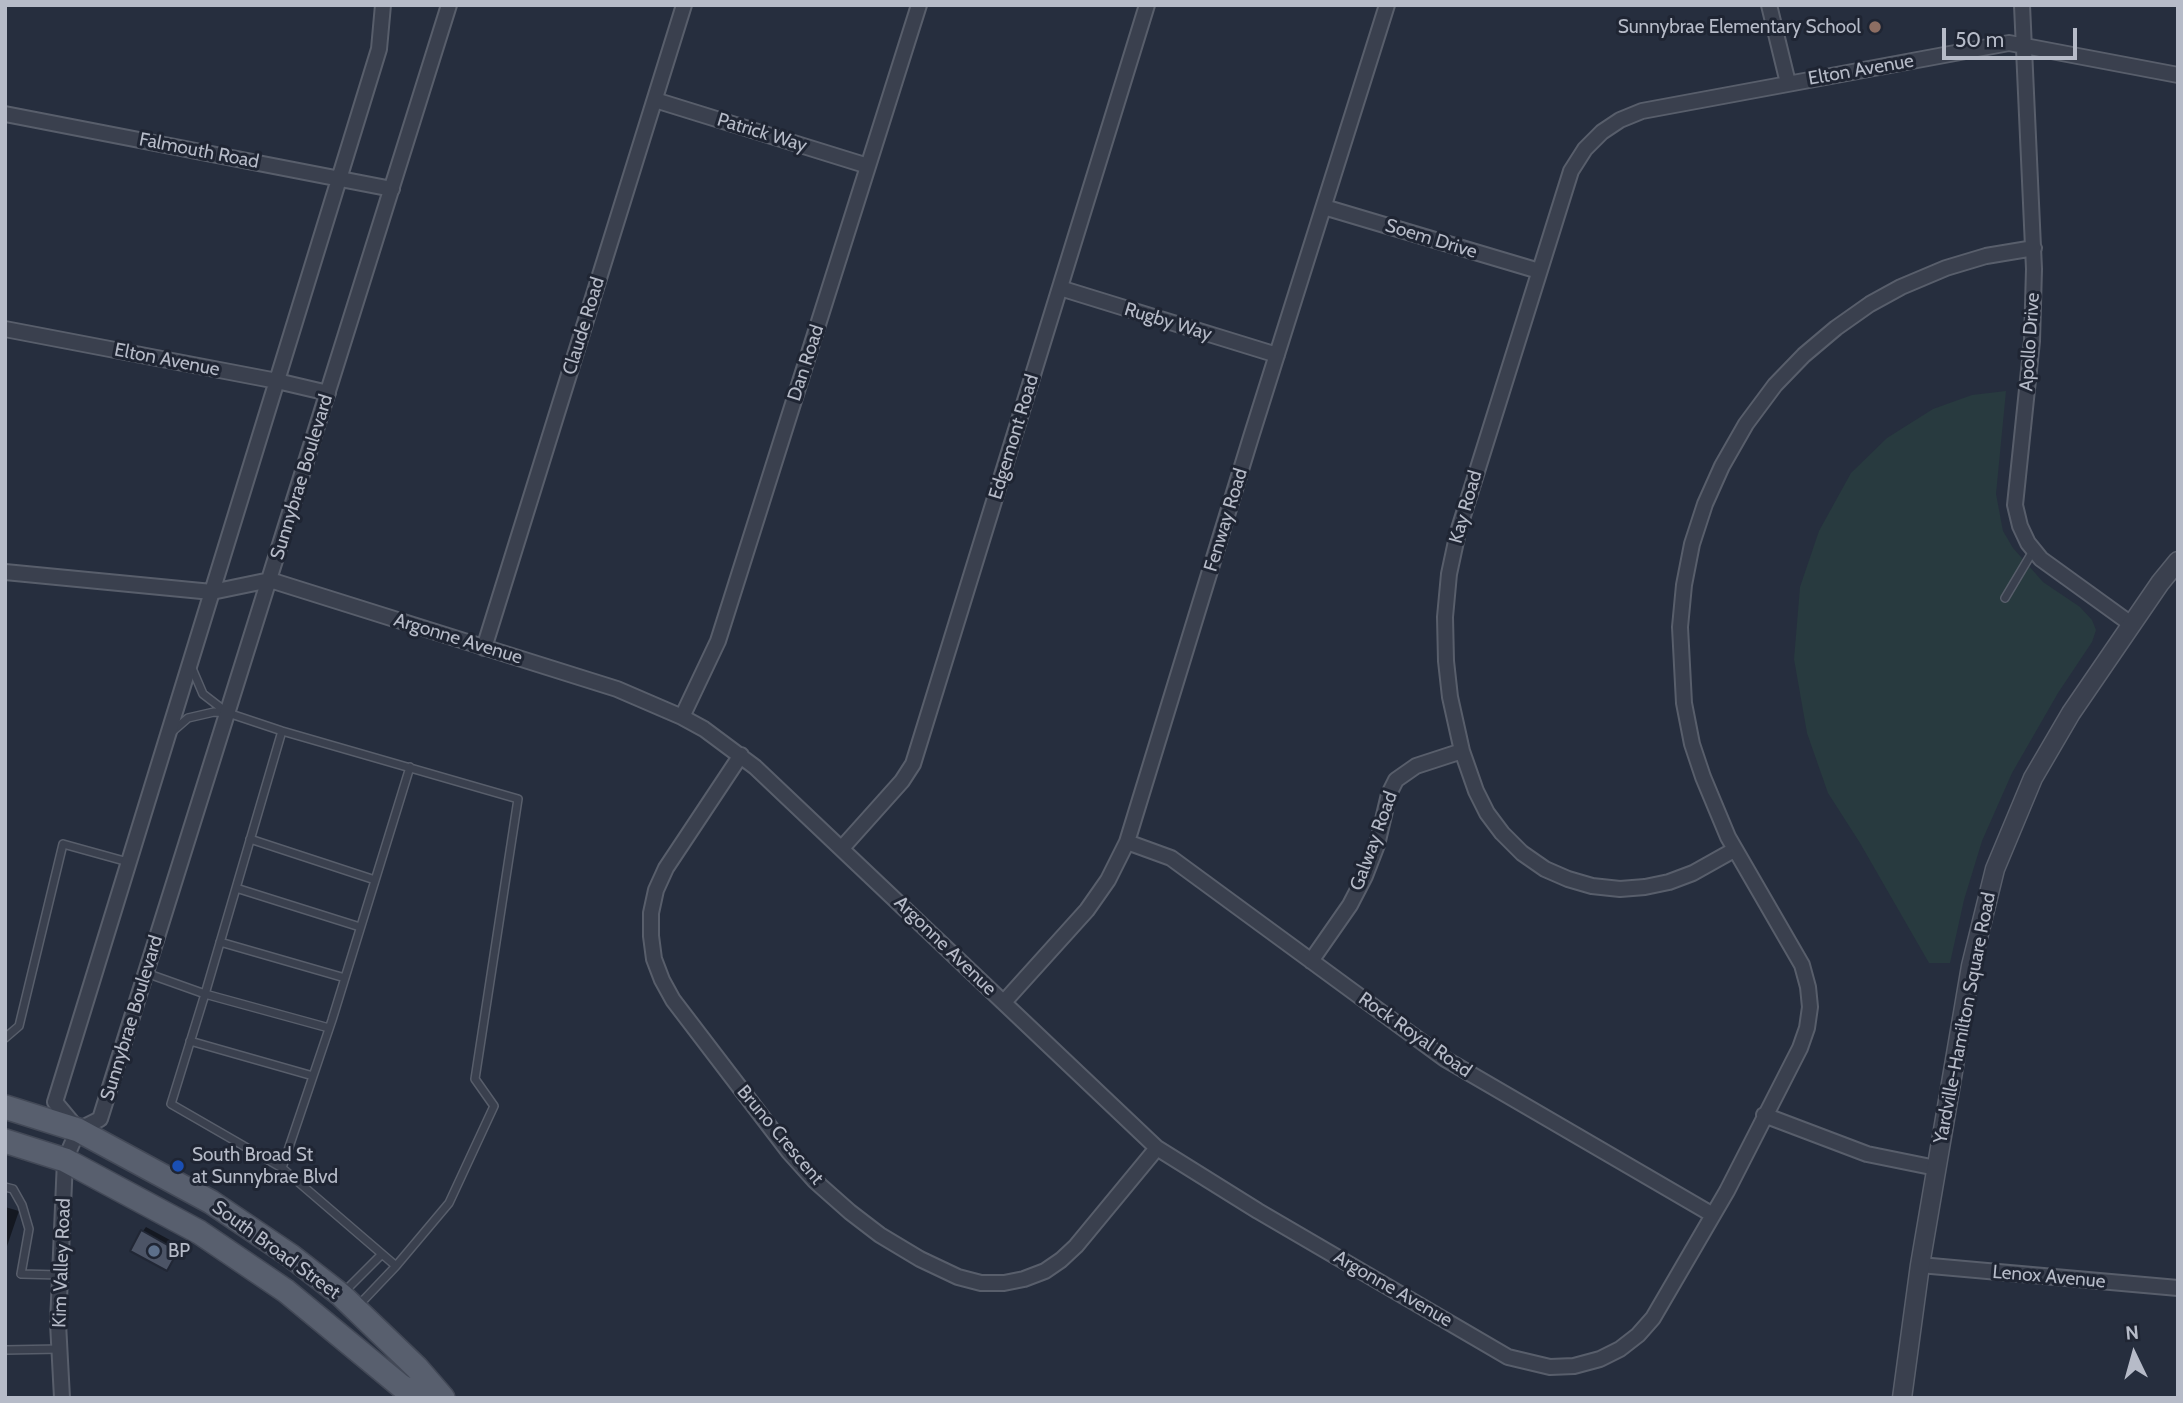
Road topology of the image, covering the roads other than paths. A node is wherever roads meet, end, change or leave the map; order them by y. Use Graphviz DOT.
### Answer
graph roads {
  1 [pos="383,5"];
  2 [pos="449,5"];
  3 [pos="684,5"];
  4 [pos="919,5"];
  5 [pos="1147,5"];
  6 [pos="1387,5"];
  7 [pos="1769,5"];
  8 [pos="2022,5"];
  9 [pos="2024,46"];
  10 [pos="2178,75"];
  11 [pos="1788,83"];
  12 [pos="655,100"];
  13 [pos="5,114"];
  14 [pos="869,166"];
  15 [pos="340,178"];
  16 [pos="392,189"];
  17 [pos="1324,206"];
  18 [pos="2034,248"];
  19 [pos="1539,271"];
  20 [pos="1060,288"];
  21 [pos="5,329"];
  22 [pos="1277,355"];
  23 [pos="277,381"];
  24 [pos="328,393"];
  25 [pos="2034,550"];
  26 [pos="2178,561"];
  27 [pos="5,572"];
  28 [pos="270,580"];
  29 [pos="212,592"];
  30 [pos="2005,598"];
  31 [pos="2131,624"];
  32 [pos="484,648"];
  33 [pos="190,663"];
  34 [pos="228,713"];
  35 [pos="682,717"];
  36 [pos="282,731"];
  37 [pos="167,738"];
  38 [pos="1462,751"];
  39 [pos="741,755"];
  40 [pos="410,767"];
  41 [pos="250,839"];
  42 [pos="1127,842"];
  43 [pos="842,848"];
  44 [pos="1734,850"];
  45 [pos="129,862"];
  46 [pos="375,880"];
  47 [pos="236,888"];
  48 [pos="360,927"];
  49 [pos="220,942"];
  50 [pos="1311,961"];
  51 [pos="146,973"];
  52 [pos="345,978"];
  53 [pos="205,994"];
  54 [pos="1004,1002"];
  55 [pos="329,1028"];
  56 [pos="5,1038"];
  57 [pos="190,1041"];
  58 [pos="313,1076"];
  59 [pos="5,1107"];
  60 [pos="1764,1115"];
  61 [pos="78,1130"];
  62 [pos="5,1141"];
  63 [pos="1157,1148"];
  64 [pos="65,1160"];
  65 [pos="282,1168"];
  66 [pos="1936,1168"];
  67 [pos="5,1187"];
  68 [pos="1713,1215"];
  69 [pos="382,1254"];
  70 [pos="290,1256"];
  71 [pos="1920,1265"];
  72 [pos="396,1266"];
  73 [pos="60,1275"];
  74 [pos="2178,1288"];
  75 [pos="286,1291"];
  76 [pos="348,1302"];
  77 [pos="320,1319"];
  78 [pos="60,1349"];
  79 [pos="5,1350"];
  80 [pos="62,1398"];
  81 [pos="422,1398"];
  82 [pos="443,1398"];
  83 [pos="1902,1398"];
  1 -- 15 [label="street"];
  2 -- 16 [label="street, Sunnybrae Boulevard"];
  3 -- 12 [label="street, Claude Road"];
  4 -- 14 [label="street, Dan Road"];
  5 -- 20 [label="street, Edgemont Road"];
  6 -- 17 [label="street, Fenway Road"];
  7 -- 11 [label="street, Elton Avenue"];
  8 -- 9 [label="street, Apollo Drive"];
  9 -- 10 [label="street, Elton Avenue"];
  9 -- 11 [label="street, Elton Avenue"];
  9 -- 18 [label="street, Apollo Drive"];
  11 -- 19 [label="street, Kay Road"];
  12 -- 14 [label="street, Patrick Way"];
  12 -- 32 [label="street, Claude Road"];
  13 -- 15 [label="street, Falmouth Road"];
  14 -- 35 [label="street, Dan Road"];
  15 -- 16 [label="street, Falmouth Road"];
  15 -- 23 [label="street"];
  16 -- 24 [label="street, Sunnybrae Boulevard"];
  17 -- 19 [label="street, Soem Drive"];
  17 -- 22 [label="street, Fenway Road"];
  18 -- 25 [label="street, Apollo Drive"];
  18 -- 44 [label="street, Argonne Avenue"];
  19 -- 38 [label="street, Kay Road"];
  20 -- 22 [label="street, Rugby Way"];
  20 -- 43 [label="street, Edgemont Road"];
  21 -- 23 [label="street, Elton Avenue"];
  22 -- 42 [label="street, Fenway Road"];
  23 -- 24 [label="street, Elton Avenue"];
  23 -- 29 [label="street"];
  24 -- 28 [label="street, Sunnybrae Boulevard"];
  25 -- 30 [label="lane"];
  25 -- 31 [label="street, Apollo Drive"];
  26 -- 31 [label="street, Yardville-Hamilton Square Road"];
  27 -- 29 [label="street, Argonne Avenue"];
  28 -- 29 [label="street, Argonne Avenue"];
  28 -- 32 [label="street, Argonne Avenue"];
  28 -- 34 [label="street, Sunnybrae Boulevard"];
  29 -- 33 [label="street"];
  31 -- 66 [label="street, Yardville-Hamilton Square Road"];
  32 -- 35 [label="street, Argonne Avenue"];
  33 -- 34 [label="lane"];
  33 -- 37 [label="street"];
  34 -- 36 [label="lane"];
  34 -- 37 [label="lane"];
  34 -- 51 [label="street, Sunnybrae Boulevard"];
  35 -- 39 [label="street, Argonne Avenue"];
  36 -- 40 [label="lane"];
  36 -- 41 [label="lane"];
  37 -- 45 [label="street"];
  38 -- 44 [label="street, Kay Road"];
  38 -- 50 [label="street, Galway Road"];
  39 -- 43 [label="street, Argonne Avenue"];
  39 -- 63 [label="street, Bruno Crescent"];
  40 -- 46 [label="lane"];
  40 -- 72 [label="lane"];
  41 -- 46 [label="lane"];
  41 -- 47 [label="lane"];
  42 -- 50 [label="street, Rock Royal Road"];
  42 -- 54 [label="street, Fenway Road"];
  43 -- 54 [label="street, Argonne Avenue"];
  44 -- 60 [label="street, Argonne Avenue"];
  45 -- 56 [label="lane"];
  45 -- 61 [label="street"];
  46 -- 48 [label="lane"];
  47 -- 48 [label="lane"];
  47 -- 49 [label="lane"];
  48 -- 52 [label="lane"];
  49 -- 52 [label="lane"];
  49 -- 53 [label="lane"];
  50 -- 68 [label="street, Rock Royal Road"];
  51 -- 53 [label="lane"];
  51 -- 61 [label="street, Sunnybrae Boulevard"];
  52 -- 55 [label="lane"];
  53 -- 55 [label="lane"];
  53 -- 57 [label="lane"];
  54 -- 63 [label="street, Argonne Avenue"];
  55 -- 58 [label="lane"];
  57 -- 58 [label="lane"];
  57 -- 65 [label="lane"];
  58 -- 65 [label="lane"];
  59 -- 61 [label="main road, South Broad Street"];
  60 -- 66 [label="street"];
  60 -- 68 [label="street, Argonne Avenue"];
  61 -- 64 [label="street, Kim Valley Road"];
  61 -- 70 [label="main road, South Broad Street"];
  62 -- 64 [label="main road, South Broad Street"];
  63 -- 68 [label="street, Argonne Avenue"];
  64 -- 73 [label="street, Kim Valley Road"];
  64 -- 75 [label="main road, South Broad Street"];
  65 -- 69 [label="lane"];
  66 -- 71 [label="street, Yardville-Hamilton Square Road"];
  67 -- 73 [label="lane"];
  69 -- 72 [label="lane"];
  69 -- 76 [label="lane"];
  70 -- 75 [label="main road"];
  70 -- 76 [label="main road, South Broad Street"];
  71 -- 74 [label="street, Lenox Avenue"];
  71 -- 83 [label="street, Yardville-Hamilton Square Road"];
  72 -- 76 [label="lane"];
  73 -- 78 [label="street, Kim Valley Road"];
  75 -- 77 [label="main road, South Broad Street"];
  76 -- 77 [label="main road"];
  76 -- 82 [label="main road, South Broad Street"];
  77 -- 81 [label="main road, South Broad Street"];
  78 -- 79 [label="lane"];
  78 -- 80 [label="street, Kim Valley Road"];
}
